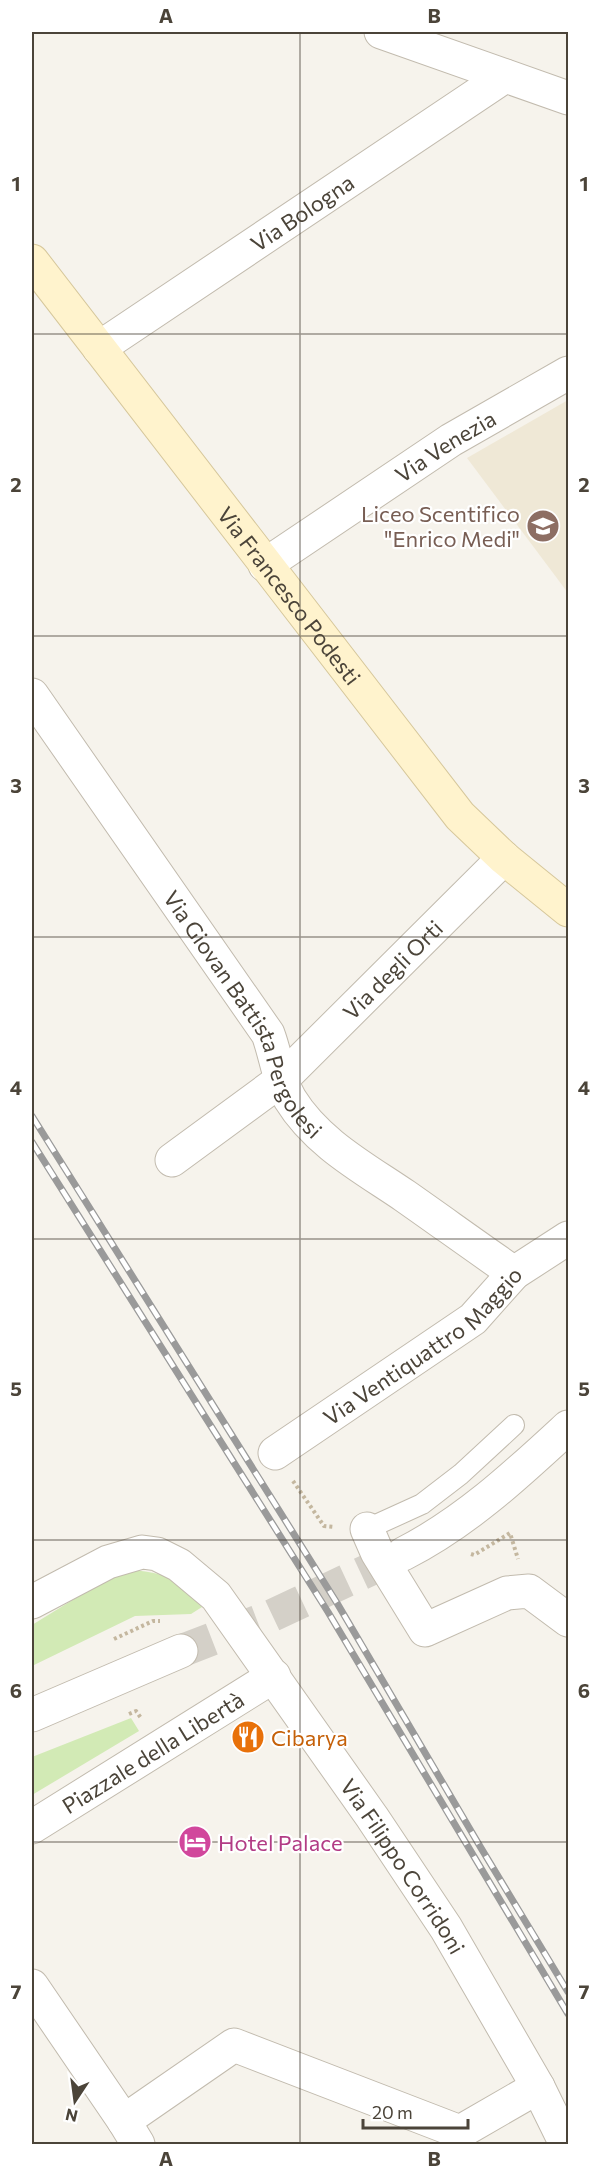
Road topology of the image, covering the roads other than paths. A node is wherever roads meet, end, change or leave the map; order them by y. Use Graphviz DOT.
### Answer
graph roads {
  1 [pos="381,32"];
  2 [pos="505,76"];
  3 [pos="568,98"];
  4 [pos="32,261"];
  5 [pos="99,348"];
  6 [pos="568,373"];
  7 [pos="265,566"];
  8 [pos="32,695"];
  9 [pos="504,858"];
  10 [pos="568,910"];
  11 [pos="280,1080"];
  12 [pos="172,1160"];
  13 [pos="568,1238"];
  14 [pos="514,1273"];
  15 [pos="514,1425"];
  16 [pos="568,1427"];
  17 [pos="275,1453"];
  18 [pos="367,1529"];
  19 [pos="403,1554"];
  20 [pos="32,1600"];
  21 [pos="568,1620"];
  22 [pos="181,1651"];
  23 [pos="274,1676"];
  24 [pos="32,1715"];
  25 [pos="32,1827"];
  26 [pos="32,1986"];
  27 [pos="538,2087"];
  28 [pos="131,2133"];
  29 [pos="566,2145"];
  1 -- 2 [label="street"];
  2 -- 3 [label="street"];
  2 -- 5 [label="street, Via Bologna"];
  4 -- 5 [label="main road, Via Francesco Podesti"];
  5 -- 7 [label="main road, Via Francesco Podesti"];
  6 -- 7 [label="street, Via Venezia"];
  7 -- 9 [label="main road, Via Francesco Podesti"];
  8 -- 11 [label="street, Via Giovan Battista Pergolesi"];
  9 -- 10 [label="main road, Via Francesco Podesti"];
  9 -- 11 [label="street, Via degli Orti"];
  11 -- 12 [label="street, Via degli Orti"];
  11 -- 14 [label="street, Via Giovan Battista Pergolesi"];
  13 -- 14 [label="street, Via Ventiquattro Maggio"];
  14 -- 17 [label="street, Via Ventiquattro Maggio"];
  15 -- 18 [label="lane"];
  16 -- 19 [label="street"];
  18 -- 21 [label="street"];
  20 -- 23 [label="street, Via Filippo Corridoni"];
  22 -- 24 [label="street"];
  23 -- 25 [label="street, Piazzale della Libertà"];
  23 -- 27 [label="street, Via Filippo Corridoni"];
  26 -- 28 [label="street"];
  27 -- 28 [label="street"];
  27 -- 29 [label="street, Via Filippo Corridoni"];
}
